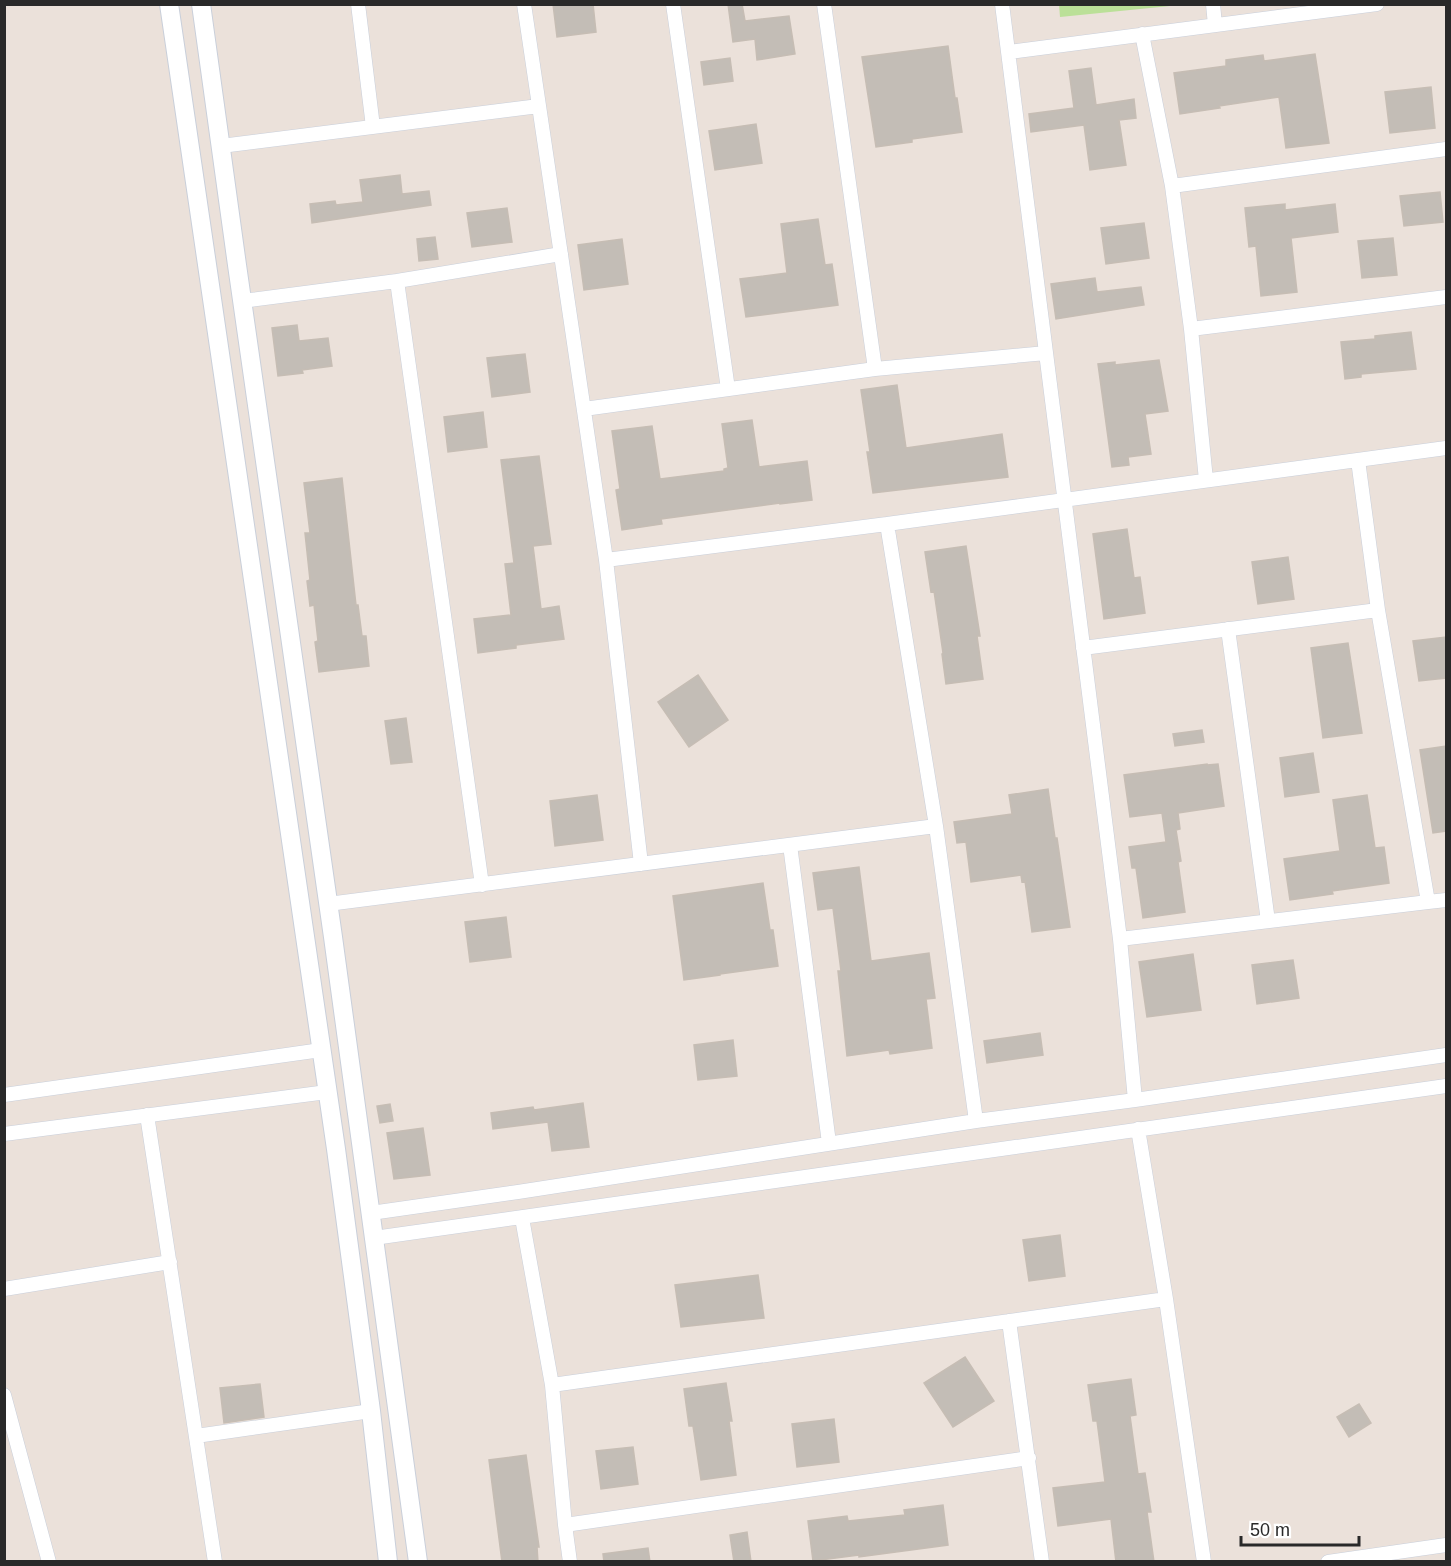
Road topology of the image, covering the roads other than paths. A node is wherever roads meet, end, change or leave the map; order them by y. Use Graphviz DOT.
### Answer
graph roads {
  1 [pos="170,4"];
  2 [pos="201,4"];
  3 [pos="358,4"];
  4 [pos="524,4"];
  5 [pos="673,4"];
  6 [pos="824,4"];
  7 [pos="1002,4"];
  8 [pos="1213,4"];
  9 [pos="1377,4"];
  10 [pos="1215,25"];
  11 [pos="1142,34"];
  12 [pos="1009,52"];
  13 [pos="539,106"];
  14 [pos="373,127"];
  15 [pos="221,146"];
  16 [pos="1446,149"];
  17 [pos="1172,186"];
  18 [pos="561,254"];
  19 [pos="397,281"];
  20 [pos="1446,297"];
  21 [pos="242,300"];
  22 [pos="1191,329"];
  23 [pos="1046,353"];
  24 [pos="875,369"];
  25 [pos="728,389"];
  26 [pos="584,409"];
  27 [pos="1446,448"];
  28 [pos="1359,460"];
  29 [pos="1206,480"];
  30 [pos="1065,499"];
  31 [pos="887,524"];
  32 [pos="606,560"];
  33 [pos="1378,609"];
  34 [pos="1228,629"];
  35 [pos="1083,648"];
  36 [pos="936,826"];
  37 [pos="790,845"];
  38 [pos="641,864"];
  39 [pos="482,885"];
  40 [pos="1446,900"];
  41 [pos="1428,902"];
  42 [pos="328,904"];
  43 [pos="1268,921"];
  44 [pos="1120,939"];
  45 [pos="321,1050"];
  46 [pos="1446,1055"];
  47 [pos="1446,1086"];
  48 [pos="327,1092"];
  49 [pos="4,1095"];
  50 [pos="1135,1100"];
  51 [pos="147,1115"];
  52 [pos="976,1120"];
  53 [pos="1138,1129"];
  54 [pos="4,1134"];
  55 [pos="829,1143"];
  56 [pos="371,1213"];
  57 [pos="522,1218"];
  58 [pos="374,1238"];
  59 [pos="170,1262"];
  60 [pos="4,1289"];
  61 [pos="1166,1299"];
  62 [pos="1009,1321"];
  63 [pos="552,1385"];
  64 [pos="4,1395"];
  65 [pos="371,1411"];
  66 [pos="196,1436"];
  67 [pos="1029,1458"];
  68 [pos="565,1525"];
  69 [pos="1446,1545"];
  70 [pos="49,1562"];
  71 [pos="215,1562"];
  72 [pos="388,1562"];
  73 [pos="418,1562"];
  74 [pos="570,1562"];
  75 [pos="1042,1562"];
  76 [pos="1204,1562"];
  77 [pos="1328,1562"];
  1 -- 45 [label="street"];
  2 -- 15 [label="street"];
  3 -- 14 [label="street"];
  4 -- 13 [label="street"];
  5 -- 25 [label="street"];
  6 -- 24 [label="street"];
  7 -- 12 [label="street"];
  8 -- 10 [label="street"];
  9 -- 10 [label="street"];
  10 -- 11 [label="street"];
  11 -- 12 [label="street"];
  11 -- 17 [label="street"];
  12 -- 23 [label="street"];
  13 -- 14 [label="street"];
  13 -- 18 [label="street"];
  14 -- 15 [label="street"];
  15 -- 21 [label="street"];
  16 -- 17 [label="street"];
  17 -- 22 [label="street"];
  18 -- 19 [label="street"];
  18 -- 26 [label="street"];
  19 -- 21 [label="street"];
  19 -- 39 [label="street"];
  20 -- 22 [label="street"];
  21 -- 42 [label="street"];
  22 -- 29 [label="street"];
  23 -- 24 [label="street"];
  23 -- 30 [label="street"];
  24 -- 25 [label="street"];
  25 -- 26 [label="street"];
  26 -- 32 [label="street"];
  27 -- 28 [label="street"];
  28 -- 29 [label="street"];
  28 -- 33 [label="street"];
  29 -- 30 [label="street"];
  30 -- 31 [label="street"];
  30 -- 35 [label="street"];
  31 -- 32 [label="street"];
  31 -- 36 [label="street"];
  32 -- 38 [label="street"];
  33 -- 34 [label="street"];
  33 -- 41 [label="street"];
  34 -- 35 [label="street"];
  34 -- 43 [label="street"];
  35 -- 44 [label="street"];
  36 -- 37 [label="street"];
  36 -- 52 [label="street"];
  37 -- 38 [label="street"];
  37 -- 55 [label="street"];
  38 -- 39 [label="street"];
  39 -- 42 [label="street"];
  40 -- 41 [label="street"];
  41 -- 43 [label="street"];
  42 -- 56 [label="street"];
  43 -- 44 [label="street"];
  44 -- 50 [label="street"];
  45 -- 48 [label="street"];
  45 -- 49 [label="street"];
  46 -- 50 [label="street"];
  47 -- 53 [label="street"];
  48 -- 51 [label="street"];
  48 -- 65 [label="street"];
  50 -- 52 [label="street"];
  51 -- 54 [label="street"];
  51 -- 59 [label="street"];
  52 -- 55 [label="street"];
  53 -- 57 [label="street"];
  53 -- 61 [label="street"];
  55 -- 56 [label="street"];
  56 -- 58 [label="street"];
  57 -- 58 [label="street"];
  57 -- 63 [label="street"];
  58 -- 73 [label="street"];
  59 -- 60 [label="street"];
  59 -- 66 [label="street"];
  61 -- 62 [label="street"];
  61 -- 76 [label="street"];
  62 -- 63 [label="street"];
  62 -- 67 [label="street"];
  63 -- 68 [label="street"];
  64 -- 70 [label="street"];
  65 -- 66 [label="street"];
  65 -- 72 [label="street"];
  66 -- 71 [label="street"];
  67 -- 68 [label="street"];
  67 -- 75 [label="street"];
  68 -- 74 [label="street"];
  69 -- 77 [label="street"];
}
